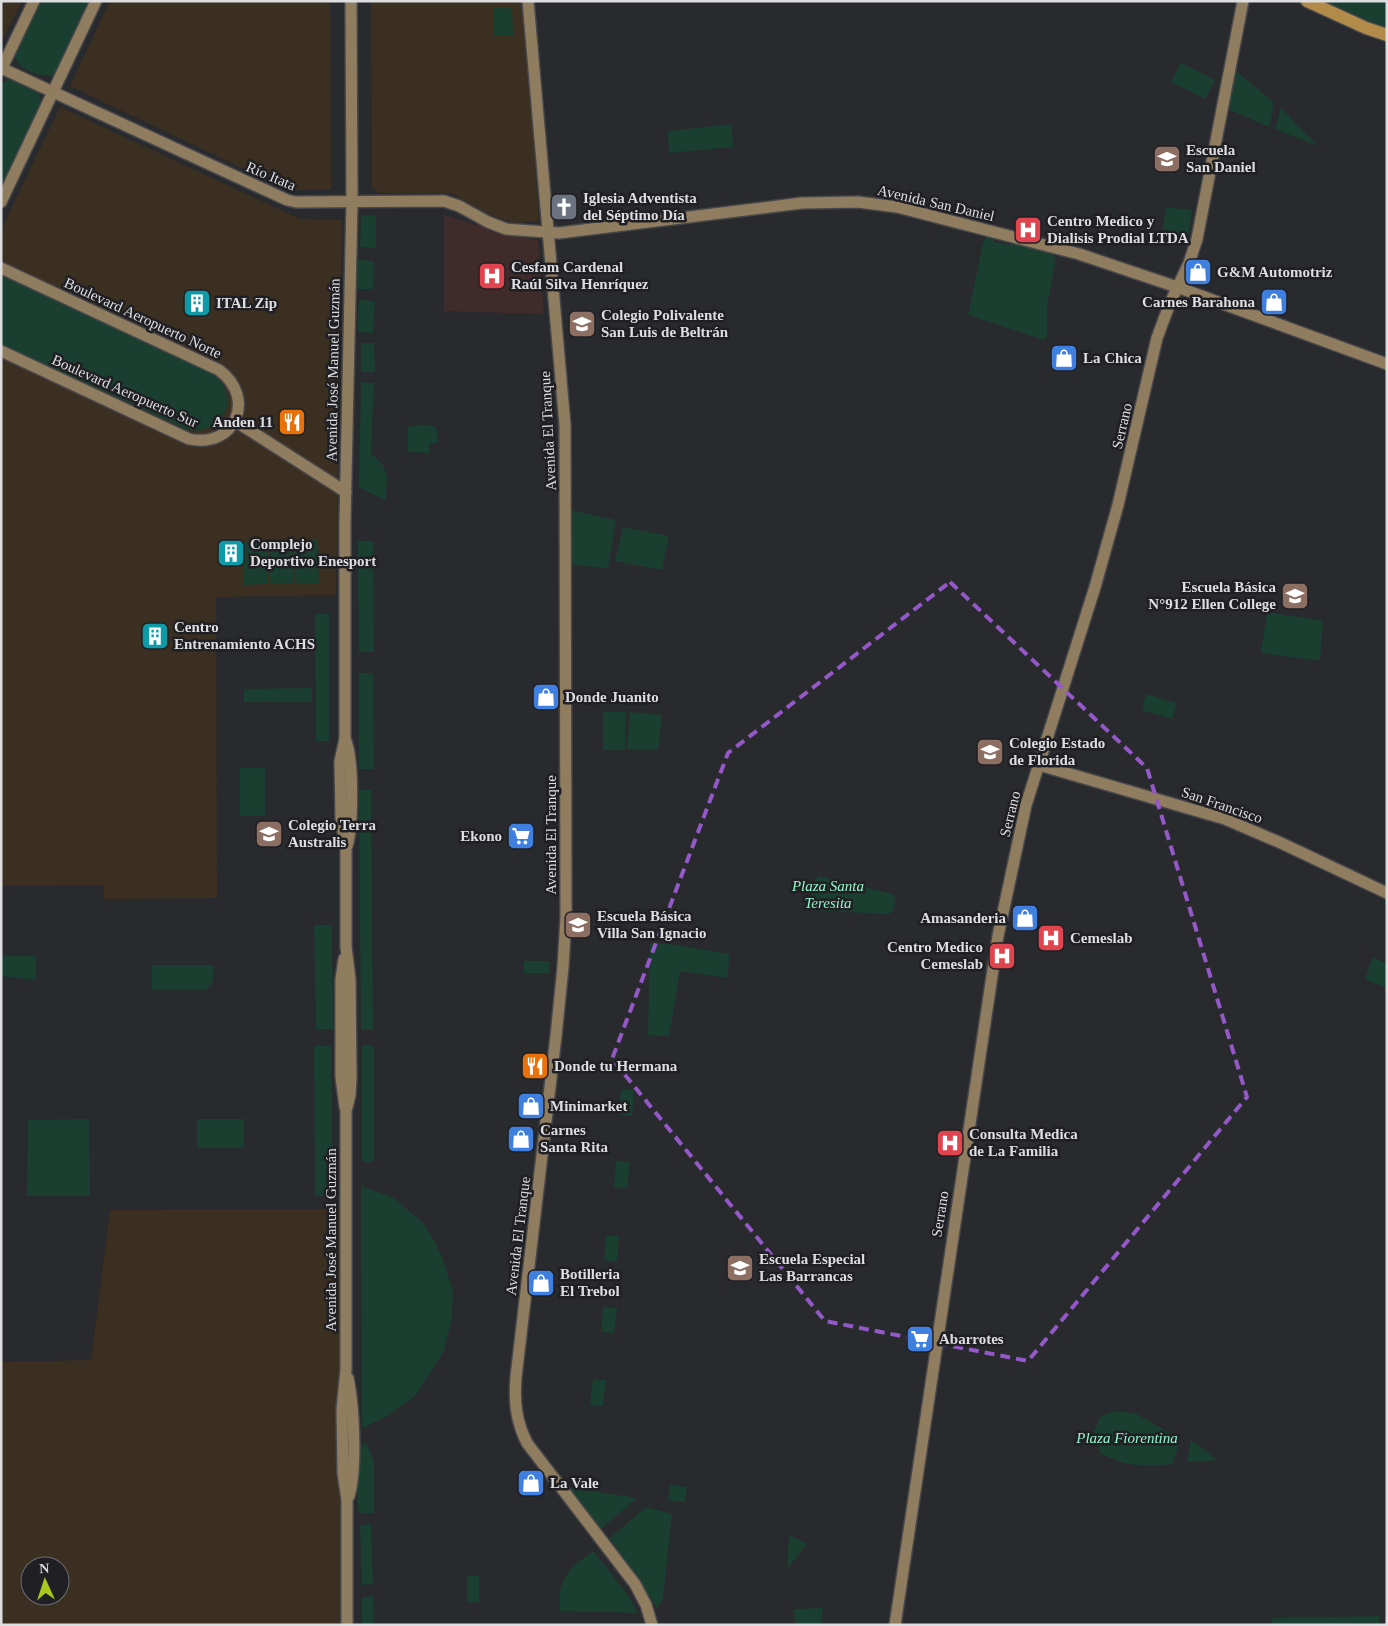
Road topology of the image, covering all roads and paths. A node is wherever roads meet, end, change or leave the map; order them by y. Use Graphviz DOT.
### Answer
graph roads {
  1 [pos="34,1"];
  2 [pos="96,1"];
  3 [pos="351,1"];
  4 [pos="528,1"];
  5 [pos="1243,1"];
  6 [pos="1307,1"];
  7 [pos="1387,35"];
  8 [pos="2,68"];
  9 [pos="54,91"];
  10 [pos="1,202"];
  11 [pos="352,202"];
  12 [pos="548,232"];
  13 [pos="1,268"];
  14 [pos="1177,287"];
  15 [pos="1,351"];
  16 [pos="1387,364"];
  17 [pos="235,422"];
  18 [pos="346,492"];
  19 [pos="1039,765"];
  20 [pos="1387,893"];
  21 [pos="347,1625"];
  22 [pos="652,1625"];
  23 [pos="895,1625"];
  1 -- 8 [label="street"];
  2 -- 9 [label="street"];
  3 -- 11 [label="street, Avenida José Manuel Guzmán"];
  4 -- 12 [label="street, Avenida El Tranque"];
  5 -- 14 [label="street, Serrano"];
  6 -- 7 [label="main road"];
  8 -- 9 [label="street, Río Itata"];
  9 -- 10 [label="street"];
  9 -- 11 [label="street, Río Itata"];
  11 -- 12 [label="street, Río Itata"];
  11 -- 18 [label="street, Avenida José Manuel Guzmán"];
  12 -- 14 [label="street, Avenida San Daniel"];
  12 -- 22 [label="street, Avenida El Tranque"];
  13 -- 17 [label="street, Boulevard Aeropuerto Norte"];
  14 -- 16 [label="street, Avenida San Daniel"];
  14 -- 19 [label="street, Serrano"];
  15 -- 17 [label="street, Boulevard Aeropuerto Sur"];
  17 -- 18 [label="street"];
  18 -- 21 [label="street, Avenida José Manuel Guzmán"];
  19 -- 20 [label="street, San Francisco"];
  19 -- 23 [label="street, Serrano"];
}
